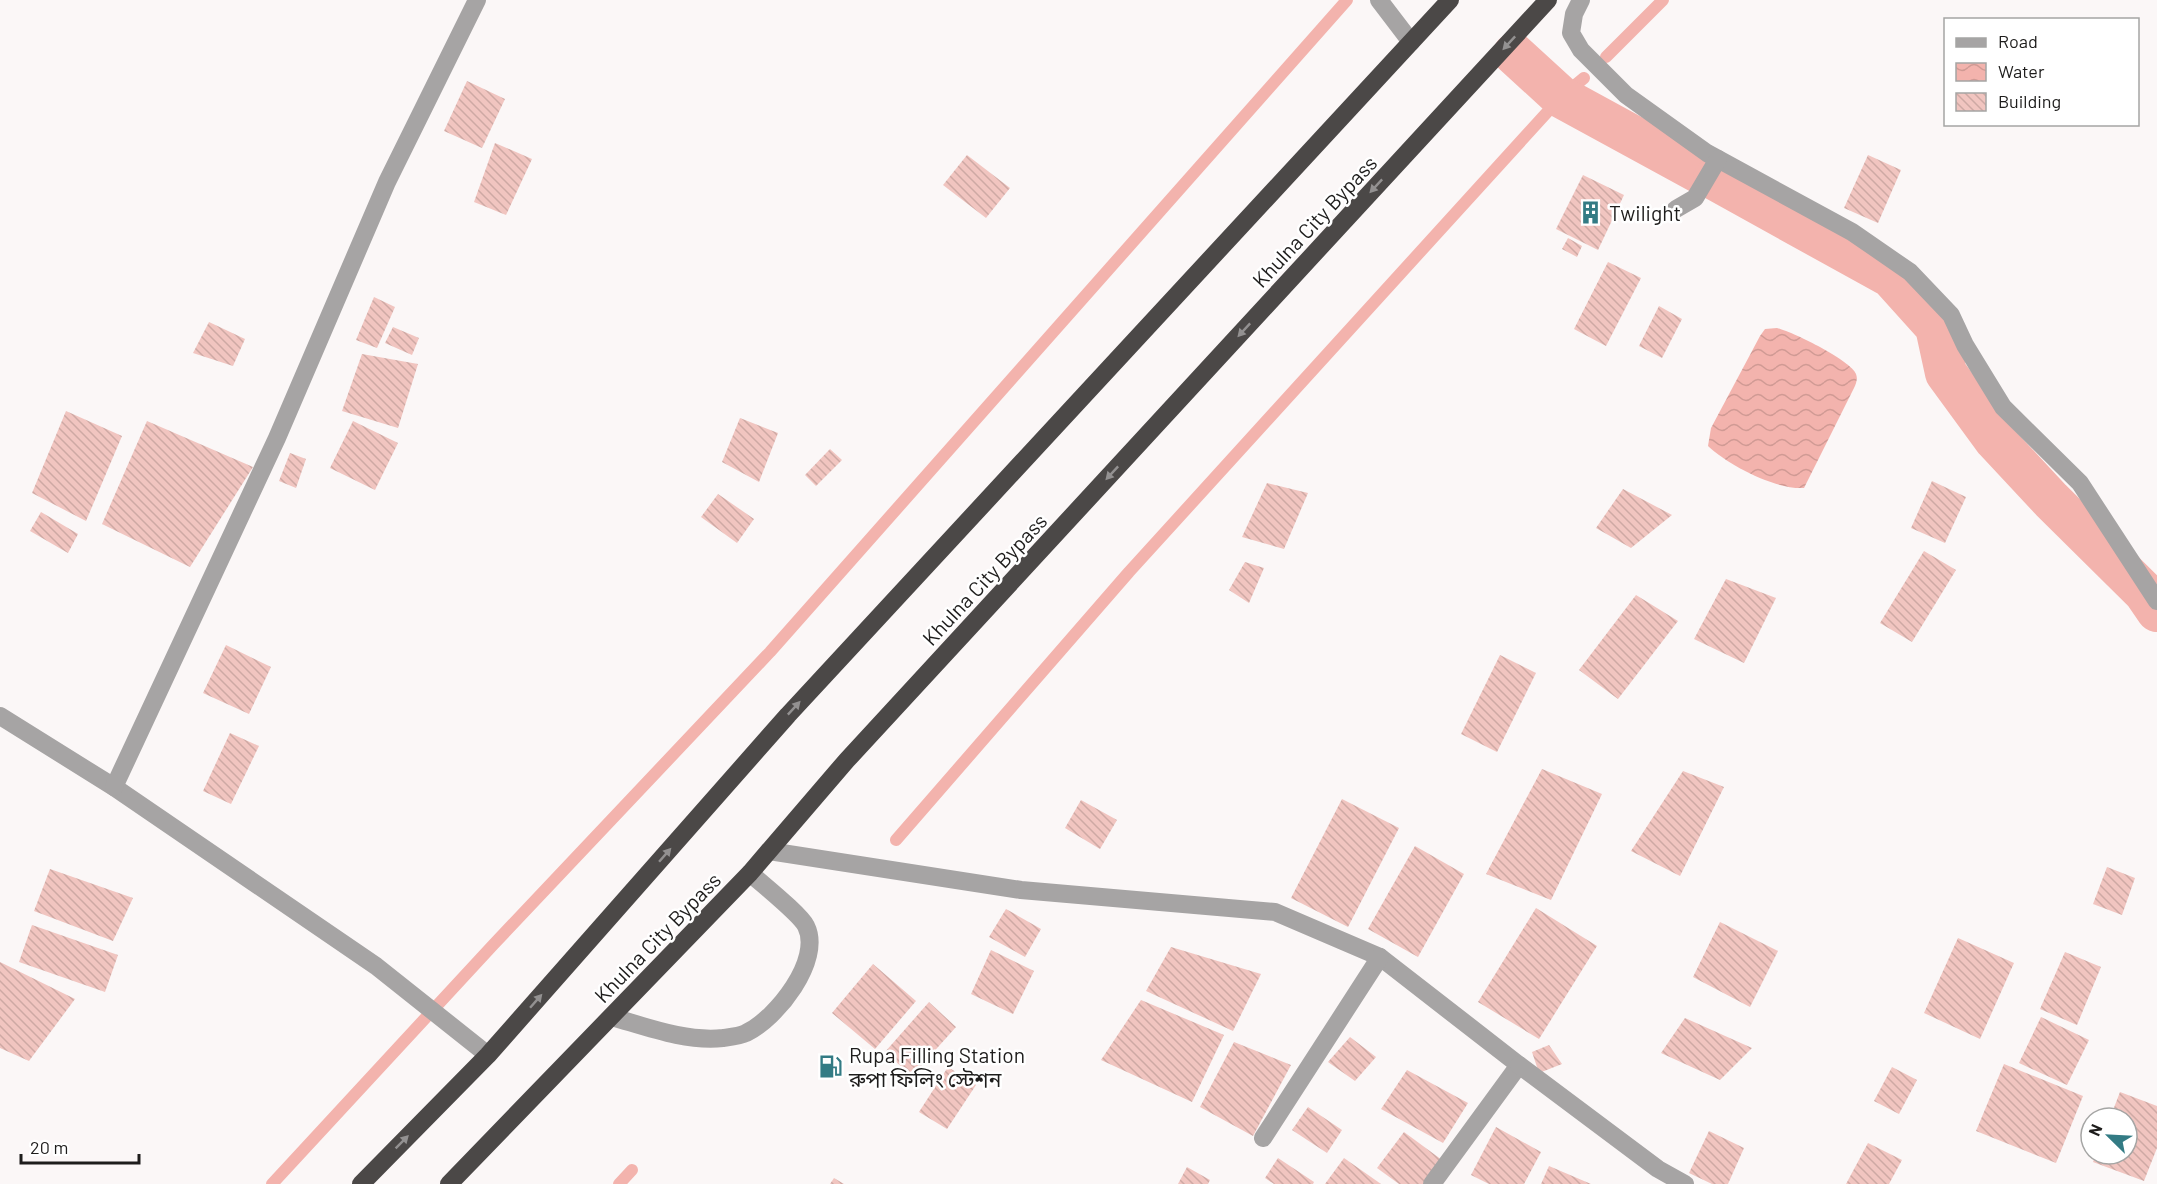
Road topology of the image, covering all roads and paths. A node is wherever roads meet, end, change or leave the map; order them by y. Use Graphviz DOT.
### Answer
graph roads {
  1 [pos="477,0"];
  2 [pos="1379,0"];
  3 [pos="1450,0"];
  4 [pos="1548,0"];
  5 [pos="1581,0"];
  6 [pos="1411,42"];
  7 [pos="1718,159"];
  8 [pos="1676,208"];
  9 [pos="2157,601"];
  10 [pos="0,716"];
  11 [pos="114,787"];
  12 [pos="769,851"];
  13 [pos="750,873"];
  14 [pos="1380,957"];
  15 [pos="612,1017"];
  16 [pos="488,1055"];
  17 [pos="1519,1065"];
  18 [pos="1263,1138"];
  19 [pos="361,1184"];
  20 [pos="450,1184"];
  21 [pos="1432,1184"];
  22 [pos="1685,1184"];
  1 -- 11 [label="street"];
  2 -- 6 [label="street"];
  3 -- 6 [label="highway"];
  4 -- 12 [label="highway, Khulna City Bypass, one-way"];
  5 -- 7 [label="street"];
  16 -- 6 [label="highway, one-way"];
  7 -- 8 [label="street"];
  7 -- 9 [label="street"];
  10 -- 11 [label="street"];
  11 -- 16 [label="street"];
  12 -- 13 [label="highway, Khulna City Bypass"];
  12 -- 14 [label="street"];
  13 -- 15 [label="highway, Khulna City Bypass"];
  13 -- 15 [label="street"];
  14 -- 17 [label="street"];
  14 -- 18 [label="street"];
  15 -- 20 [label="highway, Khulna City Bypass"];
  19 -- 16 [label="highway, one-way"];
  17 -- 21 [label="street"];
  17 -- 22 [label="street"];
}
